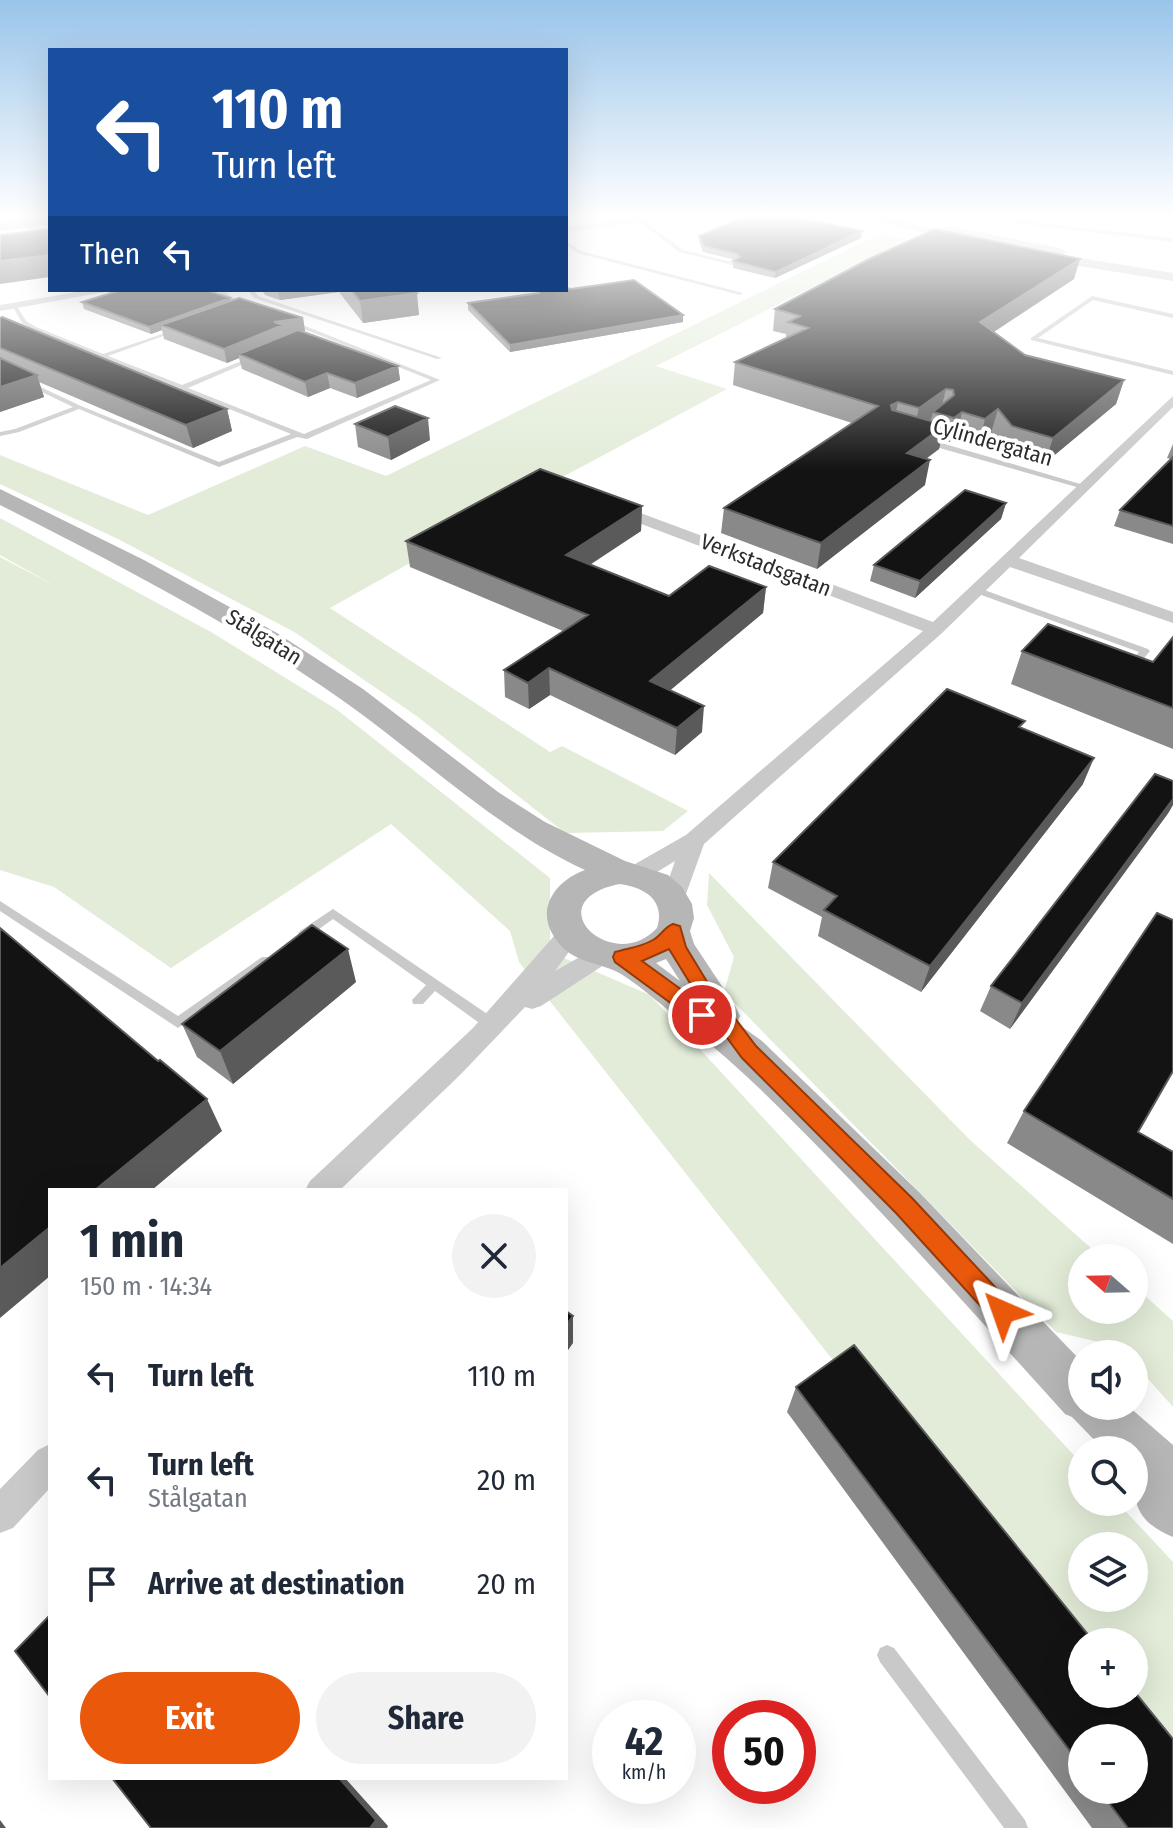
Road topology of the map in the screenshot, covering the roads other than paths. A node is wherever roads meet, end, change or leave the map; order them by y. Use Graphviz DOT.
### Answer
graph roads {
  1 [pos="51,299"];
  2 [pos="232,299"];
  3 [pos="263,299"];
  4 [pos="1090,299"];
  5 [pos="1098,299"];
  6 [pos="15,305"];
  7 [pos="242,306"];
  8 [pos="0,308"];
  9 [pos="250,309"];
  10 [pos="229,311"];
  11 [pos="1173,316"];
  12 [pos="283,319"];
  13 [pos="189,325"];
  14 [pos="320,331"];
  15 [pos="306,337"];
  16 [pos="264,354"];
  17 [pos="102,356"];
  18 [pos="439,358"];
  19 [pos="0,370"];
  20 [pos="1173,373"];
  21 [pos="181,388"];
  22 [pos="1173,400"];
  23 [pos="79,407"];
  24 [pos="924,431"];
  25 [pos="0,434"];
  26 [pos="297,434"];
  27 [pos="1083,486"];
  28 [pos="0,496"];
  29 [pos="595,501"];
  30 [pos="1007,560"];
  31 [pos="976,590"];
  32 [pos="1173,618"];
  33 [pos="936,629"];
  34 [pos="1127,673"];
  35 [pos="506,812"];
  36 [pos="694,840"];
  37 [pos="627,873"];
  38 [pos="569,894"];
  39 [pos="0,905"];
  40 [pos="674,915"];
  41 [pos="570,934"];
  42 [pos="294,940"];
  43 [pos="281,950"];
  44 [pos="612,956"];
  45 [pos="434,985"];
  46 [pos="418,1000"];
  47 [pos="494,1026"];
  48 [pos="749,1052"];
  49 [pos="322,1188"];
  50 [pos="1068,1382"];
  51 [pos="1101,1420"];
  52 [pos="1106,1420"];
  53 [pos="1113,1436"];
  54 [pos="48,1464"];
  55 [pos="1173,1479"];
  56 [pos="1148,1480"];
  57 [pos="5,1498"];
  58 [pos="1173,1511"];
  59 [pos="887,1655"];
  60 [pos="1017,1828"];
  1 -- 6 [label="street"];
  2 -- 7 [label="lane"];
  3 -- 18 [label="lane"];
  4 -- 20 [label="lane"];
  5 -- 11 [label="lane"];
  6 -- 8 [label="street"];
  6 -- 17 [label="lane"];
  7 -- 9 [label="lane"];
  7 -- 10 [label="lane"];
  12 -- 14 [label="lane"];
  13 -- 17 [label="lane"];
  14 -- 15 [label="lane"];
  14 -- 26 [label="lane"];
  16 -- 21 [label="lane"];
  17 -- 21 [label="lane"];
  19 -- 23 [label="lane"];
  21 -- 26 [label="lane"];
  22 -- 27 [label="street"];
  23 -- 25 [label="lane"];
  23 -- 26 [label="lane"];
  24 -- 27 [label="lane, Cylindergatan"];
  27 -- 30 [label="street"];
  28 -- 35 [label="main road, Stålgatan"];
  29 -- 33 [label="street, Verkstadsgatan"];
  30 -- 31 [label="street"];
  30 -- 32 [label="street"];
  31 -- 33 [label="street"];
  31 -- 34 [label="lane"];
  33 -- 36 [label="street"];
  35 -- 37 [label="main road, Stålgatan"];
  35 -- 38 [label="main road, Stålgatan"];
  36 -- 37 [label="street"];
  36 -- 40 [label="street"];
  37 -- 38 [label="main road"];
  37 -- 40 [label="main road"];
  38 -- 41 [label="main road"];
  39 -- 43 [label="lane"];
  40 -- 44 [label="main road"];
  40 -- 48 [label="main road"];
  41 -- 44 [label="main road"];
  41 -- 47 [label="street"];
  42 -- 45 [label="lane"];
  44 -- 47 [label="street"];
  44 -- 48 [label="main road"];
  45 -- 46 [label="lane"];
  45 -- 47 [label="lane"];
  47 -- 49 [label="street"];
  48 -- 50 [label="main road"];
  51 -- 53 [label="main road"];
  52 -- 55 [label="main road"];
  54 -- 57 [label="street"];
  56 -- 58 [label="main road"];
  59 -- 60 [label="lane"];
}
